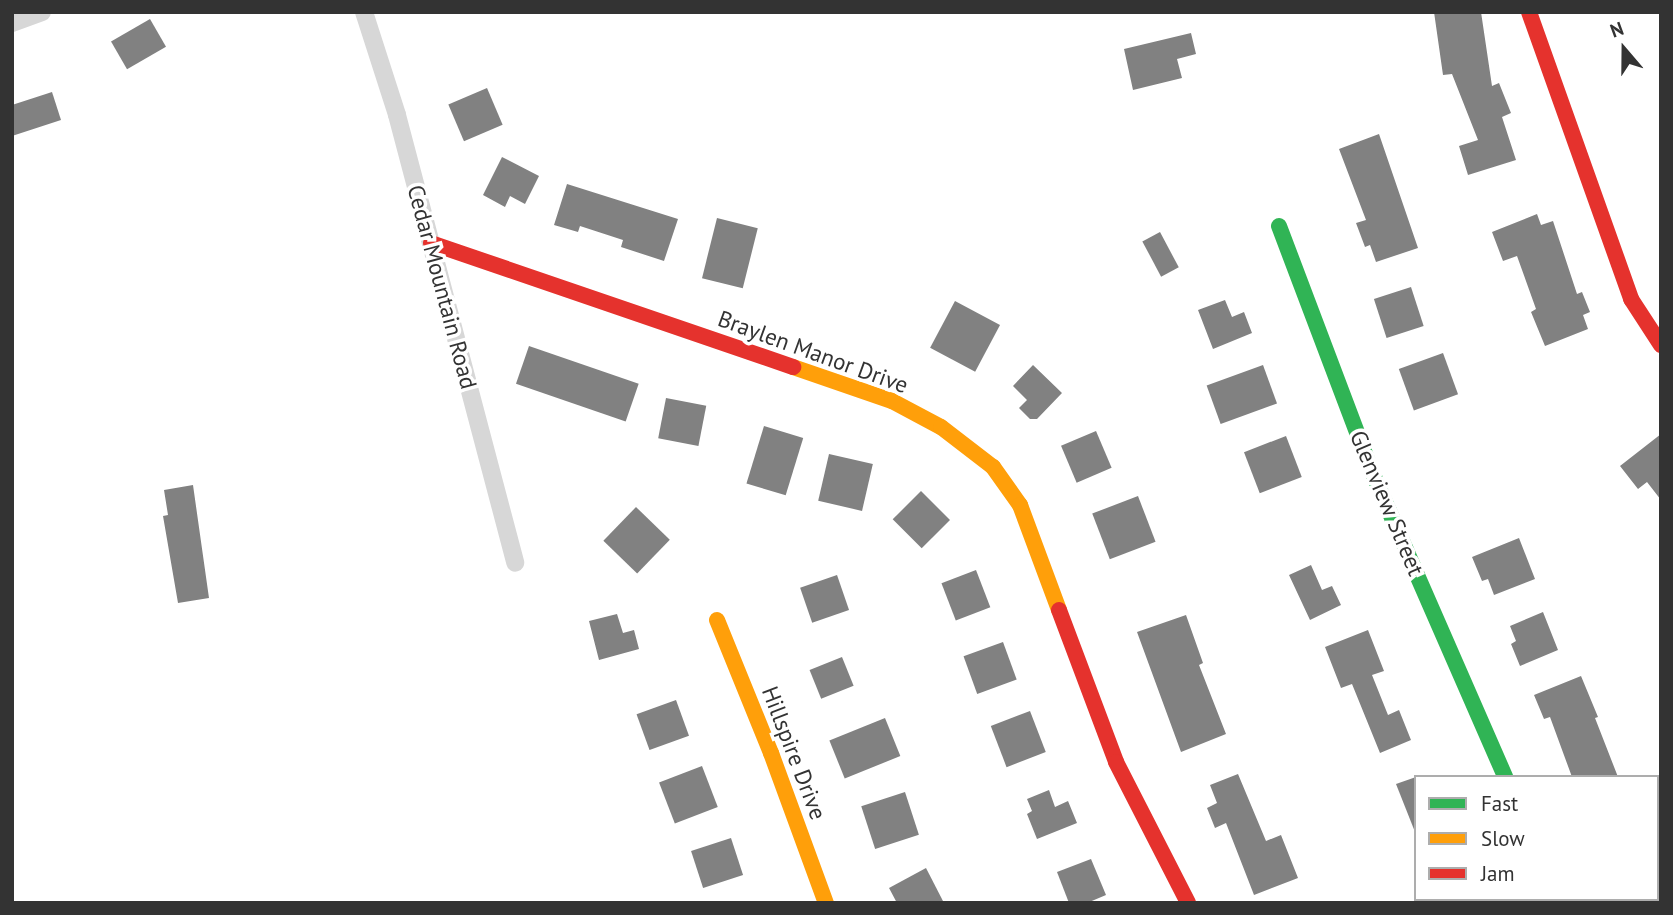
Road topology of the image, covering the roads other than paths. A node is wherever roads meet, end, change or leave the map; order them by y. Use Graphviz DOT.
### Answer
graph roads {
  1 [pos="42,12"];
  2 [pos="364,12"];
  3 [pos="1529,12"];
  4 [pos="12,23"];
  5 [pos="1279,226"];
  6 [pos="431,243"];
  7 [pos="1661,345"];
  8 [pos="515,563"];
  9 [pos="717,620"];
  10 [pos="1504,775"];
  11 [pos="826,903"];
  12 [pos="1188,903"];
  1 -- 4 [label="street"];
  2 -- 6 [label="street, Cedar Mountain Road"];
  3 -- 7 [label="street"];
  5 -- 10 [label="street, Glenview Street"];
  6 -- 8 [label="street, Cedar Mountain Road"];
  6 -- 12 [label="street, Braylen Manor Drive"];
  9 -- 11 [label="street, Hillspire Drive"];
}
